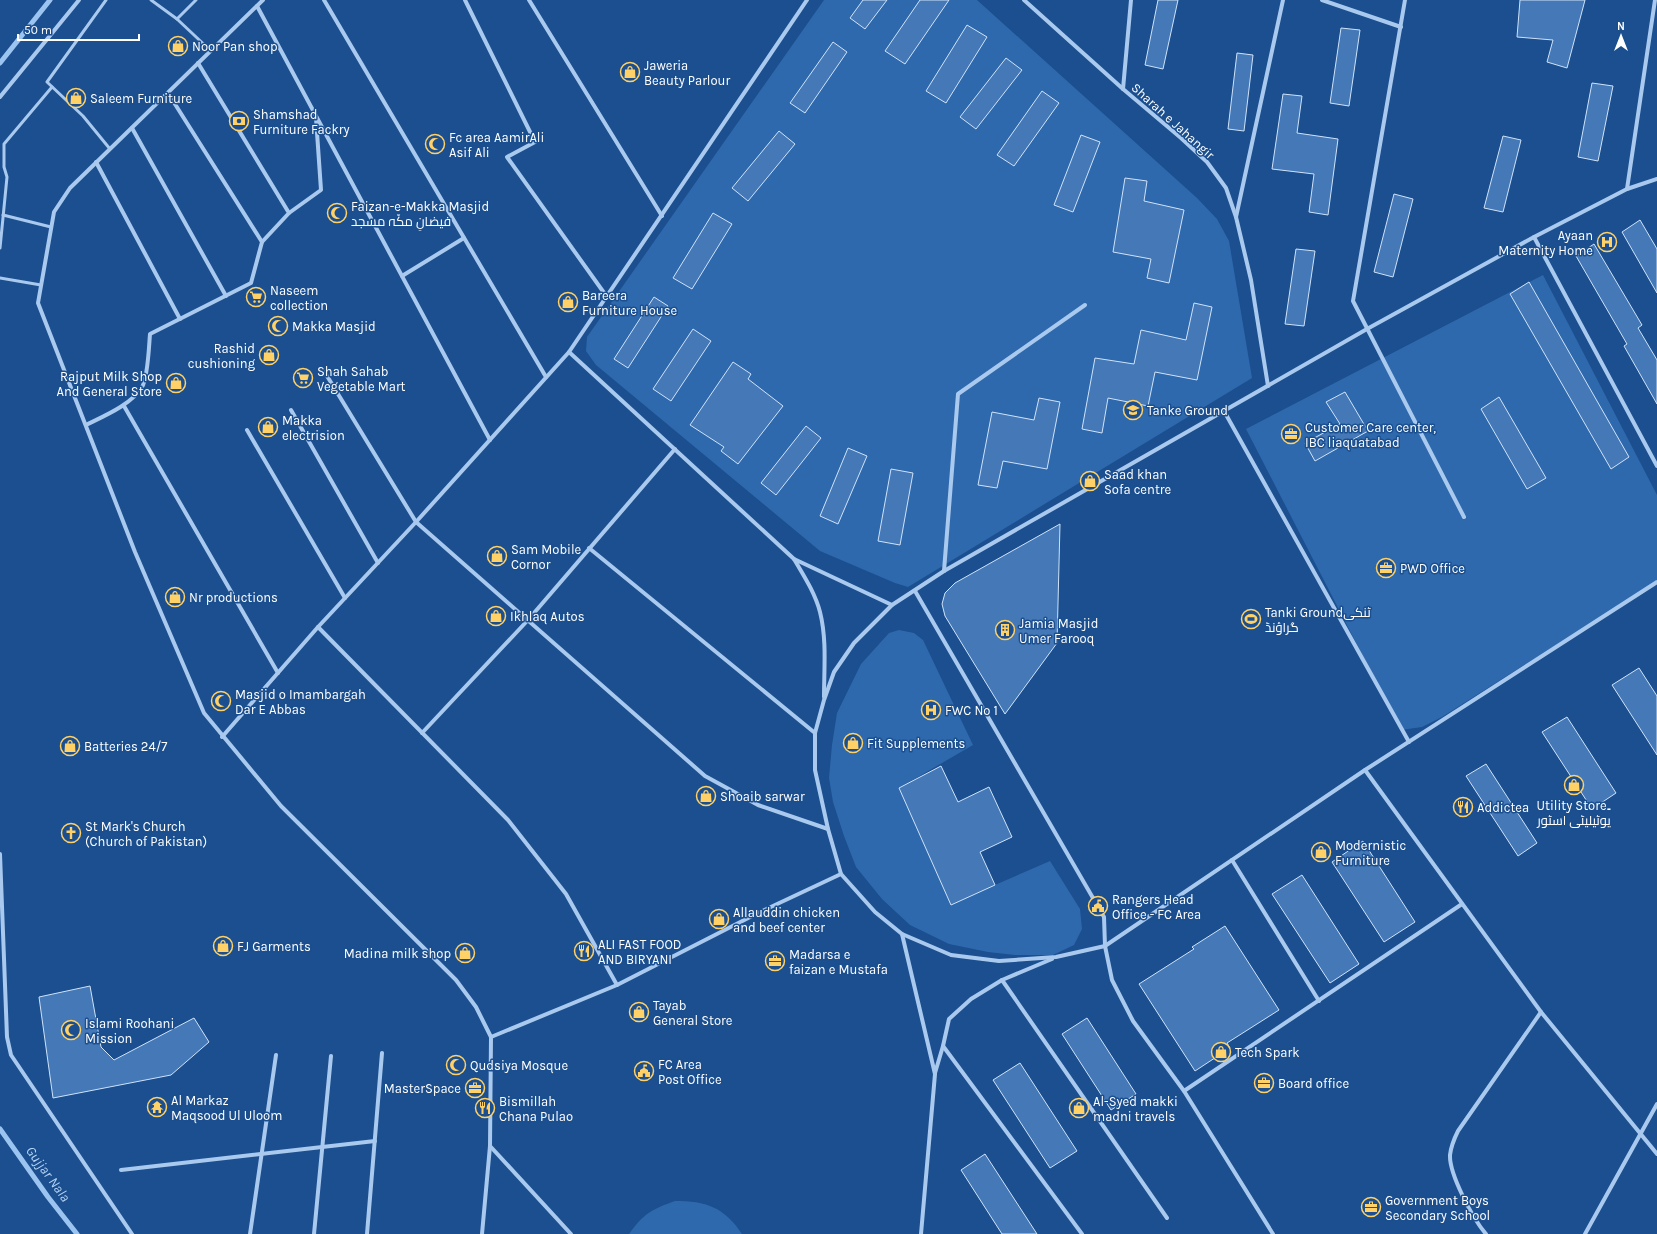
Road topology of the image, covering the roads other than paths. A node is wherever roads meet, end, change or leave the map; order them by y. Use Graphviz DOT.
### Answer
graph roads {
  1 [pos="79,0"];
  2 [pos="106,0"];
  3 [pos="151,0"];
  4 [pos="196,0"];
  5 [pos="263,0"];
  6 [pos="324,0"];
  7 [pos="465,0"];
  8 [pos="529,0"];
  9 [pos="807,0"];
  10 [pos="1024,0"];
  11 [pos="1131,0"];
  12 [pos="1283,0"];
  13 [pos="1322,0"];
  14 [pos="1406,0"];
  15 [pos="1655,1"];
  16 [pos="257,6"];
  17 [pos="177,19"];
  18 [pos="1401,27"];
  19 [pos="211,51"];
  20 [pos="198,63"];
  21 [pos="52,87"];
  22 [pos="1123,89"];
  23 [pos="168,93"];
  24 [pos="0,97"];
  25 [pos="316,116"];
  26 [pos="132,128"];
  27 [pos="110,149"];
  28 [pos="96,162"];
  29 [pos="1657,178"];
  30 [pos="1627,189"];
  31 [pos="289,213"];
  32 [pos="3,215"];
  33 [pos="662,216"];
  34 [pos="1236,217"];
  35 [pos="51,227"];
  36 [pos="1534,237"];
  37 [pos="464,238"];
  38 [pos="262,242"];
  39 [pos="0,248"];
  40 [pos="402,276"];
  41 [pos="0,278"];
  42 [pos="41,285"];
  43 [pos="226,296"];
  44 [pos="607,297"];
  45 [pos="1085,306"];
  46 [pos="180,319"];
  47 [pos="1367,329"];
  48 [pos="569,352"];
  49 [pos="324,371"];
  50 [pos="546,377"];
  51 [pos="1268,386"];
  52 [pos="124,406"];
  53 [pos="291,410"];
  54 [pos="1224,411"];
  55 [pos="86,425"];
  56 [pos="247,430"];
  57 [pos="490,440"];
  58 [pos="675,449"];
  59 [pos="1657,466"];
  60 [pos="1464,518"];
  61 [pos="416,522"];
  62 [pos="589,548"];
  63 [pos="794,559"];
  64 [pos="378,563"];
  65 [pos="944,571"];
  66 [pos="1657,582"];
  67 [pos="915,591"];
  68 [pos="346,598"];
  69 [pos="892,605"];
  70 [pos="528,620"];
  71 [pos="318,627"];
  72 [pos="278,673"];
  73 [pos="824,700"];
  74 [pos="422,733"];
  75 [pos="815,733"];
  76 [pos="222,737"];
  77 [pos="1409,742"];
  78 [pos="1365,770"];
  79 [pos="828,829"];
  80 [pos="0,854"];
  81 [pos="1232,860"];
  82 [pos="841,874"];
  83 [pos="1462,904"];
  84 [pos="902,934"];
  85 [pos="1105,946"];
  86 [pos="1056,957"];
  87 [pos="1002,980"];
  88 [pos="617,985"];
  89 [pos="1319,1001"];
  90 [pos="1540,1012"];
  91 [pos="491,1037"];
  92 [pos="943,1046"];
  93 [pos="382,1053"];
  94 [pos="276,1055"];
  95 [pos="331,1056"];
  96 [pos="935,1074"];
  97 [pos="1184,1091"];
  98 [pos="1657,1104"];
  99 [pos="1641,1134"];
  100 [pos="375,1141"];
  101 [pos="490,1146"];
  102 [pos="322,1147"];
  103 [pos="262,1154"];
  104 [pos="1657,1154"];
  105 [pos="121,1170"];
  106 [pos="1167,1218"];
  107 [pos="132,1234"];
  108 [pos="250,1234"];
  109 [pos="314,1234"];
  110 [pos="367,1234"];
  111 [pos="482,1234"];
  112 [pos="570,1234"];
  113 [pos="921,1234"];
  114 [pos="1082,1234"];
  115 [pos="1273,1234"];
  116 [pos="1486,1234"];
  117 [pos="1585,1234"];
  1 -- 24 [label="street"];
  2 -- 21 [label="lane"];
  3 -- 17 [label="lane"];
  4 -- 17 [label="lane"];
  5 -- 16 [label="street"];
  6 -- 37 [label="street"];
  7 -- 44 [label="street"];
  8 -- 33 [label="street"];
  9 -- 33 [label="street"];
  10 -- 22 [label="street, Sharah e Jahangir"];
  11 -- 22 [label="street"];
  12 -- 34 [label="street"];
  13 -- 18 [label="street"];
  14 -- 18 [label="street"];
  15 -- 30 [label="street"];
  16 -- 19 [label="street"];
  16 -- 25 [label="street"];
  17 -- 19 [label="lane"];
  18 -- 47 [label="street"];
  19 -- 20 [label="street"];
  20 -- 23 [label="street"];
  20 -- 31 [label="street"];
  21 -- 27 [label="lane"];
  21 -- 32 [label="lane"];
  22 -- 34 [label="street, Sharah e Jahangir"];
  23 -- 26 [label="street"];
  23 -- 38 [label="street"];
  25 -- 31 [label="street"];
  25 -- 40 [label="street"];
  26 -- 27 [label="street"];
  26 -- 43 [label="street"];
  27 -- 28 [label="street"];
  28 -- 35 [label="street"];
  28 -- 46 [label="street"];
  29 -- 30 [label="street"];
  30 -- 36 [label="street"];
  31 -- 38 [label="street"];
  32 -- 35 [label="lane"];
  32 -- 39 [label="lane"];
  33 -- 44 [label="street"];
  34 -- 51 [label="street, Sharah e Jahangir"];
  35 -- 42 [label="street"];
  36 -- 47 [label="street"];
  36 -- 59 [label="street"];
  37 -- 40 [label="street"];
  37 -- 50 [label="street"];
  38 -- 43 [label="street"];
  40 -- 57 [label="street"];
  41 -- 42 [label="lane"];
  42 -- 55 [label="street"];
  43 -- 46 [label="street"];
  44 -- 48 [label="street"];
  45 -- 65 [label="street"];
  46 -- 52 [label="street"];
  47 -- 51 [label="street"];
  47 -- 60 [label="street"];
  48 -- 50 [label="street"];
  48 -- 58 [label="street"];
  49 -- 61 [label="street"];
  50 -- 57 [label="street"];
  51 -- 54 [label="street"];
  52 -- 55 [label="street"];
  52 -- 72 [label="street"];
  53 -- 64 [label="street"];
  54 -- 65 [label="street"];
  54 -- 77 [label="street"];
  55 -- 76 [label="street"];
  56 -- 68 [label="street"];
  57 -- 61 [label="street"];
  58 -- 62 [label="street"];
  58 -- 63 [label="street"];
  61 -- 64 [label="street"];
  61 -- 70 [label="street"];
  62 -- 70 [label="street"];
  62 -- 75 [label="street"];
  63 -- 69 [label="street"];
  63 -- 73 [label="street"];
  64 -- 68 [label="street"];
  65 -- 67 [label="street"];
  66 -- 77 [label="street"];
  67 -- 69 [label="street"];
  67 -- 85 [label="street"];
  68 -- 71 [label="street"];
  69 -- 73 [label="street"];
  70 -- 74 [label="street"];
  70 -- 79 [label="street"];
  71 -- 72 [label="street"];
  71 -- 74 [label="street"];
  72 -- 76 [label="street"];
  73 -- 75 [label="street"];
  74 -- 88 [label="street"];
  75 -- 79 [label="street"];
  76 -- 91 [label="street"];
  77 -- 78 [label="street"];
  78 -- 81 [label="street"];
  78 -- 83 [label="street"];
  79 -- 82 [label="street"];
  80 -- 107 [label="street"];
  81 -- 85 [label="street"];
  81 -- 89 [label="street"];
  82 -- 84 [label="street"];
  82 -- 88 [label="street"];
  83 -- 89 [label="street"];
  83 -- 90 [label="street"];
  84 -- 86 [label="street"];
  84 -- 96 [label="street"];
  85 -- 86 [label="street"];
  85 -- 97 [label="street"];
  86 -- 87 [label="street"];
  87 -- 92 [label="street"];
  87 -- 106 [label="street"];
  88 -- 91 [label="street"];
  89 -- 97 [label="street"];
  90 -- 99 [label="street"];
  90 -- 116 [label="street"];
  91 -- 101 [label="street"];
  92 -- 96 [label="street"];
  92 -- 114 [label="street"];
  93 -- 100 [label="street"];
  94 -- 103 [label="street"];
  95 -- 102 [label="street"];
  96 -- 113 [label="street"];
  97 -- 115 [label="street"];
  98 -- 99 [label="street"];
  99 -- 104 [label="street"];
  99 -- 117 [label="street"];
  100 -- 102 [label="street"];
  100 -- 110 [label="street"];
  101 -- 111 [label="street"];
  101 -- 112 [label="street"];
  102 -- 103 [label="street"];
  102 -- 109 [label="street"];
  103 -- 105 [label="street"];
  103 -- 108 [label="street"];
}
